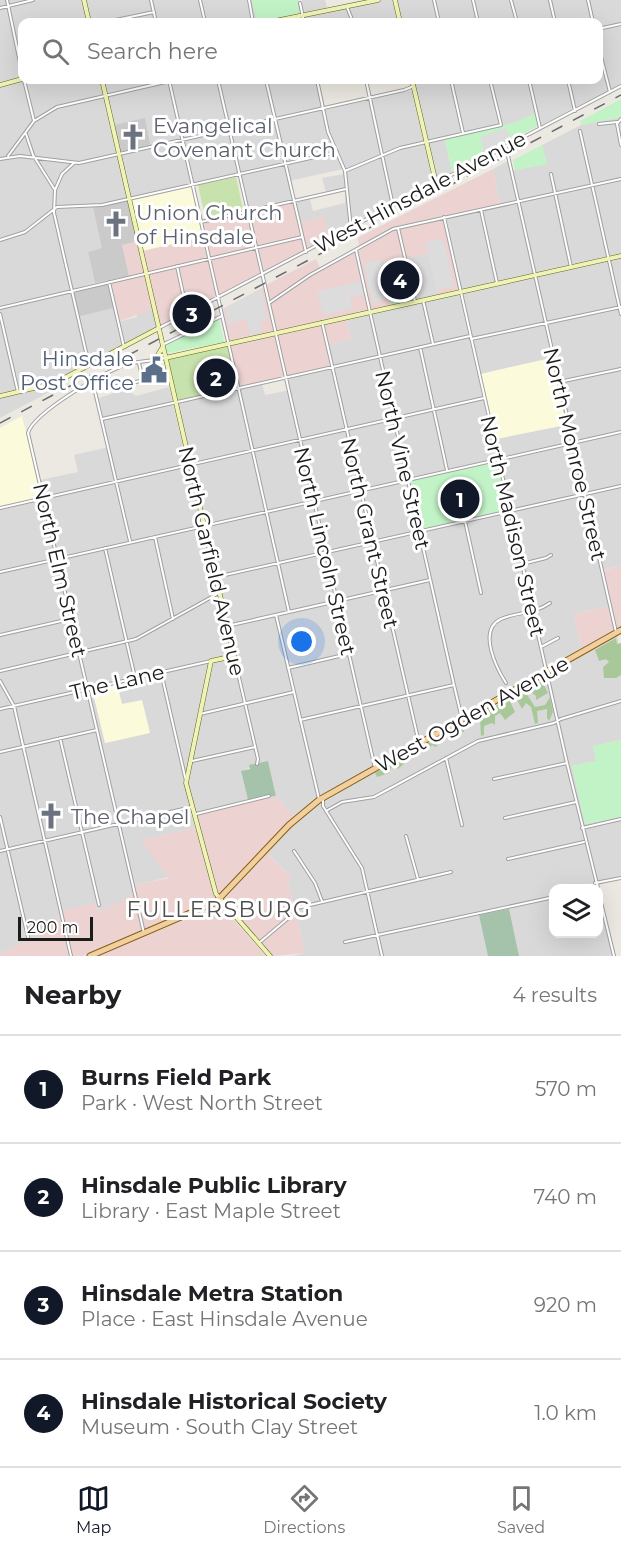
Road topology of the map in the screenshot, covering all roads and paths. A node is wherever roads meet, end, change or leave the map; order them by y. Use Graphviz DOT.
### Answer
graph roads {
  1 [pos="7,0"];
  2 [pos="33,0"];
  3 [pos="84,0"];
  4 [pos="151,0"];
  5 [pos="200,0"];
  6 [pos="249,0"];
  7 [pos="378,0"];
  8 [pos="395,0"];
  9 [pos="434,0"];
  10 [pos="472,0"];
  11 [pos="512,0"];
  12 [pos="550,0"];
  13 [pos="588,0"];
  14 [pos="300,3"];
  15 [pos="8,6"];
  16 [pos="347,7"];
  17 [pos="0,8"];
  18 [pos="154,12"];
  19 [pos="304,17"];
  20 [pos="88,18"];
  21 [pos="125,18"];
  22 [pos="155,18"];
  23 [pos="204,18"];
  24 [pos="253,18"];
  25 [pos="297,18"];
  26 [pos="351,18"];
  27 [pos="399,18"];
  28 [pos="438,18"];
  29 [pos="477,18"];
  30 [pos="516,18"];
  31 [pos="554,18"];
  32 [pos="592,18"];
  33 [pos="621,24"];
  34 [pos="603,28"];
  35 [pos="18,53"];
  36 [pos="603,66"];
  37 [pos="18,81"];
  38 [pos="24,84"];
  39 [pos="103,84"];
  40 [pos="152,84"];
  41 [pos="170,84"];
  42 [pos="219,84"];
  43 [pos="267,84"];
  44 [pos="318,84"];
  45 [pos="367,84"];
  46 [pos="452,84"];
  47 [pos="491,84"];
  48 [pos="530,84"];
  49 [pos="569,84"];
  50 [pos="0,85"];
  51 [pos="414,86"];
  52 [pos="621,86"];
  53 [pos="609,92"];
  54 [pos="106,95"];
  55 [pos="369,98"];
  56 [pos="324,108"];
  57 [pos="575,111"];
  58 [pos="275,119"];
  59 [pos="618,120"];
  60 [pos="34,121"];
  61 [pos="599,124"];
  62 [pos="540,128"];
  63 [pos="229,129"];
  64 [pos="580,131"];
  65 [pos="464,133"];
  66 [pos="26,134"];
  67 [pos="183,140"];
  68 [pos="426,142"];
  69 [pos="621,145"];
  70 [pos="506,147"];
  71 [pos="337,152"];
  72 [pos="119,154"];
  73 [pos="382,155"];
  74 [pos="8,156"];
  75 [pos="0,159"];
  76 [pos="35,159"];
  77 [pos="74,163"];
  78 [pos="285,164"];
  79 [pos="345,171"];
  80 [pos="239,174"];
  81 [pos="551,174"];
  82 [pos="621,178"];
  83 [pos="436,183"];
  84 [pos="193,184"];
  85 [pos="592,185"];
  86 [pos="346,189"];
  87 [pos="55,190"];
  88 [pos="555,193"];
  89 [pos="130,198"];
  90 [pos="294,201"];
  91 [pos="518,201"];
  92 [pos="393,206"];
  93 [pos="54,208"];
  94 [pos="481,209"];
  95 [pos="248,212"];
  96 [pos="444,217"];
  97 [pos="201,222"];
  98 [pos="398,227"];
  99 [pos="351,229"];
  100 [pos="302,237"];
  101 [pos="0,240"];
  102 [pos="256,248"];
  103 [pos="356,250"];
  104 [pos="306,252"];
  105 [pos="621,256"];
  106 [pos="210,258"];
  107 [pos="608,259"];
  108 [pos="177,266"];
  109 [pos="572,267"];
  110 [pos="146,273"];
  111 [pos="262,275"];
  112 [pos="534,275"];
  113 [pos="109,282"];
  114 [pos="497,283"];
  115 [pos="73,290"];
  116 [pos="460,291"];
  117 [pos="218,297"];
  118 [pos="423,300"];
  119 [pos="415,302"];
  120 [pos="269,303"];
  121 [pos="620,307"];
  122 [pos="0,308"];
  123 [pos="187,312"];
  124 [pos="370,312"];
  125 [pos="0,314"];
  126 [pos="621,314"];
  127 [pos="222,315"];
  128 [pos="322,322"];
  129 [pos="545,323"];
  130 [pos="159,328"];
  131 [pos="275,333"];
  132 [pos="471,338"];
  133 [pos="229,344"];
  134 [pos="434,344"];
  135 [pos="162,345"];
  136 [pos="124,347"];
  137 [pos="420,347"];
  138 [pos="380,356"];
  139 [pos="165,358"];
  140 [pos="155,360"];
  141 [pos="139,363"];
  142 [pos="89,365"];
  143 [pos="332,367"];
  144 [pos="621,369"];
  145 [pos="108,374"];
  146 [pos="169,375"];
  147 [pos="286,378"];
  148 [pos="143,381"];
  149 [pos="559,382"];
  150 [pos="93,383"];
  151 [pos="238,388"];
  152 [pos="18,392"];
  153 [pos="0,396"];
  154 [pos="484,398"];
  155 [pos="176,402"];
  156 [pos="434,410"];
  157 [pos="102,419"];
  158 [pos="394,419"];
  159 [pos="346,429"];
  160 [pos="621,432"];
  161 [pos="300,440"];
  162 [pos="573,443"];
  163 [pos="252,451"];
  164 [pos="498,458"];
  165 [pos="190,465"];
  166 [pos="447,470"];
  167 [pos="408,479"];
  168 [pos="116,481"];
  169 [pos="621,486"];
  170 [pos="361,490"];
  171 [pos="584,494"];
  172 [pos="43,498"];
  173 [pos="314,500"];
  174 [pos="0,508"];
  175 [pos="510,510"];
  176 [pos="266,511"];
  177 [pos="465,520"];
  178 [pos="204,525"];
  179 [pos="419,531"];
  180 [pos="155,537"];
  181 [pos="130,542"];
  182 [pos="372,542"];
  183 [pos="105,548"];
  184 [pos="326,552"];
  185 [pos="551,555"];
  186 [pos="56,559"];
  187 [pos="278,563"];
  188 [pos="522,564"];
  189 [pos="0,572"];
  190 [pos="216,577"];
  191 [pos="430,580"];
  192 [pos="384,591"];
  193 [pos="219,593"];
  194 [pos="481,594"];
  195 [pos="337,601"];
  196 [pos="550,603"];
  197 [pos="289,612"];
  198 [pos="533,612"];
  199 [pos="276,615"];
  200 [pos="70,619"];
  201 [pos="174,620"];
  202 [pos="227,626"];
  203 [pos="618,631"];
  204 [pos="0,634"];
  205 [pos="558,638"];
  206 [pos="127,641"];
  207 [pos="541,647"];
  208 [pos="78,652"];
  209 [pos="348,654"];
  210 [pos="234,656"];
  211 [pos="211,661"];
  212 [pos="288,668"];
  213 [pos="2,670"];
  214 [pos="161,672"];
  215 [pos="546,672"];
  216 [pos="135,678"];
  217 [pos="0,679"];
  218 [pos="506,683"];
  219 [pos="454,685"];
  220 [pos="88,689"];
  221 [pos="294,692"];
  222 [pos="408,696"];
  223 [pos="621,701"];
  224 [pos="245,704"];
  225 [pos="14,706"];
  226 [pos="361,706"];
  227 [pos="0,710"];
  228 [pos="200,714"];
  229 [pos="462,719"];
  230 [pos="300,720"];
  231 [pos="558,720"];
  232 [pos="97,730"];
  233 [pos="60,738"];
  234 [pos="418,743"];
  235 [pos="23,747"];
  236 [pos="255,747"];
  237 [pos="0,752"];
  238 [pos="446,758"];
  239 [pos="192,761"];
  240 [pos="567,763"];
  241 [pos="257,764"];
  242 [pos="375,768"];
  243 [pos="494,779"];
  244 [pos="186,783"];
  245 [pos="269,796"];
  246 [pos="320,802"];
  247 [pos="576,802"];
  248 [pos="192,807"];
  249 [pos="326,811"];
  250 [pos="194,815"];
  251 [pos="0,817"];
  252 [pos="505,818"];
  253 [pos="621,819"];
  254 [pos="118,824"];
  255 [pos="462,825"];
  256 [pos="582,828"];
  257 [pos="81,832"];
  258 [pos="406,836"];
  259 [pos="44,841"];
  260 [pos="586,842"];
  261 [pos="8,849"];
  262 [pos="0,851"];
  263 [pos="294,851"];
  264 [pos="508,859"];
  265 [pos="451,872"];
  266 [pos="621,878"];
  267 [pos="418,879"];
  268 [pos="595,883"];
  269 [pos="368,891"];
  270 [pos="549,898"];
  271 [pos="220,899"];
  272 [pos="322,902"];
  273 [pos="99,905"];
  274 [pos="297,908"];
  275 [pos="603,909"];
  276 [pos="292,915"];
  277 [pos="144,933"];
  278 [pos="378,936"];
  279 [pos="28,937"];
  280 [pos="345,942"];
  281 [pos="259,943"];
  282 [pos="269,954"];
  283 [pos="71,956"];
  284 [pos="90,956"];
  285 [pos="382,956"];
  286 [pos="614,956"];
  1 -- 15 [label="street"];
  2 -- 15 [label="street"];
  3 -- 20 [label="main road"];
  4 -- 18 [label="street"];
  5 -- 23 [label="street"];
  6 -- 24 [label="street"];
  7 -- 16 [label="main road"];
  8 -- 27 [label="main road"];
  9 -- 28 [label="street"];
  10 -- 29 [label="street"];
  11 -- 30 [label="street"];
  12 -- 31 [label="street"];
  13 -- 32 [label="street"];
  14 -- 19 [label="street"];
  15 -- 17 [label="street"];
  15 -- 35 [label="street"];
  16 -- 19 [label="main road"];
  16 -- 26 [label="street"];
  18 -- 21 [label="street"];
  18 -- 22 [label="street"];
  19 -- 25 [label="main road"];
  33 -- 34 [label="street"];
  36 -- 53 [label="street"];
  37 -- 50 [label="main road"];
  38 -- 60 [label="street"];
  39 -- 54 [label="main road, North Garfield Avenue"];
  40 -- 54 [label="street"];
  41 -- 67 [label="street"];
  42 -- 63 [label="street, North Lincoln Street"];
  43 -- 58 [label="street"];
  44 -- 56 [label="street"];
  45 -- 55 [label="street"];
  46 -- 65 [label="street"];
  47 -- 65 [label="street"];
  48 -- 62 [label="street"];
  49 -- 57 [label="street"];
  51 -- 55 [label="street"];
  51 -- 68 [label="main road"];
  52 -- 53 [label="street, West Hinsdale Avenue"];
  53 -- 57 [label="street, West Hinsdale Avenue"];
  54 -- 60 [label="street"];
  54 -- 72 [label="main road, North Garfield Avenue"];
  55 -- 56 [label="street"];
  55 -- 73 [label="street"];
  56 -- 58 [label="street"];
  56 -- 71 [label="street"];
  57 -- 62 [label="street, West Hinsdale Avenue"];
  58 -- 63 [label="street"];
  58 -- 78 [label="street"];
  59 -- 61 [label="street"];
  59 -- 69 [label="street"];
  60 -- 66 [label="street"];
  62 -- 70 [label="street, West Hinsdale Avenue"];
  63 -- 67 [label="street"];
  63 -- 80 [label="street, North Lincoln Street"];
  64 -- 85 [label="street"];
  65 -- 68 [label="street"];
  66 -- 74 [label="street"];
  66 -- 76 [label="street"];
  67 -- 72 [label="street"];
  67 -- 84 [label="street"];
  68 -- 73 [label="street"];
  68 -- 83 [label="main road"];
  70 -- 83 [label="street, West Hinsdale Avenue"];
  70 -- 91 [label="street, North Monroe Street"];
  71 -- 78 [label="street"];
  71 -- 79 [label="street"];
  72 -- 77 [label="street"];
  72 -- 89 [label="main road, North Garfield Avenue"];
  73 -- 79 [label="street"];
  73 -- 92 [label="street"];
  74 -- 75 [label="street"];
  74 -- 76 [label="street"];
  76 -- 77 [label="street"];
  76 -- 87 [label="street"];
  77 -- 87 [label="street"];
  78 -- 80 [label="street"];
  78 -- 90 [label="street"];
  79 -- 86 [label="street"];
  80 -- 84 [label="street"];
  80 -- 95 [label="street, North Lincoln Street"];
  81 -- 88 [label="street"];
  82 -- 85 [label="street"];
  83 -- 92 [label="street, West Hinsdale Avenue"];
  84 -- 89 [label="street"];
  84 -- 97 [label="street"];
  85 -- 88 [label="street"];
  85 -- 107 [label="street"];
  86 -- 90 [label="street"];
  86 -- 99 [label="street"];
  87 -- 93 [label="street"];
  88 -- 91 [label="street"];
  88 -- 109 [label="street"];
  89 -- 93 [label="street"];
  89 -- 110 [label="main road, North Garfield Avenue"];
  90 -- 95 [label="street"];
  90 -- 100 [label="street"];
  91 -- 94 [label="street"];
  91 -- 112 [label="street, North Monroe Street"];
  92 -- 99 [label="street, West Hinsdale Avenue"];
  93 -- 101 [label="street"];
  93 -- 115 [label="street"];
  94 -- 96 [label="street"];
  94 -- 114 [label="street"];
  95 -- 97 [label="street"];
  95 -- 102 [label="street, North Lincoln Street"];
  96 -- 98 [label="street"];
  96 -- 116 [label="street, North Madison Street"];
  97 -- 106 [label="street"];
  98 -- 103 [label="street"];
  98 -- 119 [label="street"];
  99 -- 104 [label="street, West Hinsdale Avenue"];
  100 -- 102 [label="street"];
  100 -- 104 [label="street"];
  102 -- 106 [label="street"];
  102 -- 111 [label="street, North Lincoln Street"];
  103 -- 120 [label="street"];
  103 -- 124 [label="street, North Vine Street"];
  104 -- 111 [label="street, West Hinsdale Avenue"];
  105 -- 107 [label="main road"];
  106 -- 108 [label="street"];
  106 -- 117 [label="street"];
  107 -- 109 [label="main road"];
  107 -- 121 [label="street"];
  108 -- 110 [label="street"];
  108 -- 123 [label="street"];
  109 -- 112 [label="main road"];
  110 -- 113 [label="street"];
  110 -- 130 [label="main road, North Garfield Avenue"];
  111 -- 117 [label="street, West Hinsdale Avenue"];
  111 -- 120 [label="street, North Lincoln Street"];
  112 -- 114 [label="main road"];
  112 -- 129 [label="street, North Monroe Street"];
  113 -- 115 [label="street"];
  113 -- 136 [label="street"];
  114 -- 116 [label="main road"];
  115 -- 122 [label="street"];
  115 -- 142 [label="street"];
  116 -- 118 [label="main road"];
  116 -- 132 [label="street, North Madison Street"];
  117 -- 123 [label="street, West Hinsdale Avenue"];
  117 -- 127 [label="street"];
  118 -- 119 [label="main road"];
  118 -- 134 [label="street"];
  119 -- 124 [label="main road"];
  120 -- 131 [label="street, North Lincoln Street"];
  121 -- 126 [label="street"];
  121 -- 129 [label="street"];
  123 -- 130 [label="street, West Hinsdale Avenue"];
  124 -- 128 [label="main road"];
  124 -- 138 [label="street, North Vine Street"];
  125 -- 152 [label="street"];
  127 -- 133 [label="street"];
  127 -- 135 [label="street"];
  128 -- 131 [label="main road"];
  128 -- 143 [label="street, North Grant Street"];
  129 -- 132 [label="street"];
  129 -- 149 [label="street, North Monroe Street"];
  130 -- 135 [label="main road, North Garfield Avenue"];
  130 -- 136 [label="main road"];
  131 -- 133 [label="main road"];
  131 -- 147 [label="street, North Lincoln Street"];
  132 -- 134 [label="street"];
  132 -- 154 [label="street, North Madison Street"];
  133 -- 139 [label="main road"];
  133 -- 151 [label="street"];
  134 -- 137 [label="street"];
  135 -- 139 [label="main road, North Garfield Avenue"];
  135 -- 140 [label="main road"];
  136 -- 142 [label="main road"];
  137 -- 138 [label="street"];
  137 -- 156 [label="street"];
  138 -- 143 [label="street"];
  138 -- 158 [label="street, North Vine Street"];
  139 -- 140 [label="street, North Elm Street"];
  139 -- 146 [label="main road, North Garfield Avenue"];
  140 -- 141 [label="street, North Elm Street"];
  141 -- 145 [label="street, North Elm Street"];
  141 -- 148 [label="street"];
  142 -- 152 [label="main road"];
  143 -- 147 [label="street"];
  143 -- 159 [label="street, North Grant Street"];
  144 -- 149 [label="street"];
  145 -- 148 [label="street"];
  145 -- 150 [label="street, North Elm Street"];
  146 -- 148 [label="street"];
  146 -- 155 [label="main road, North Garfield Avenue"];
  147 -- 151 [label="street"];
  147 -- 161 [label="street, North Lincoln Street"];
  149 -- 162 [label="street, North Monroe Street"];
  150 -- 157 [label="street"];
  150 -- 172 [label="street, North Elm Street"];
  151 -- 155 [label="street"];
  151 -- 163 [label="street"];
  152 -- 153 [label="main road"];
  154 -- 156 [label="street"];
  154 -- 164 [label="street, North Madison Street"];
  155 -- 157 [label="street"];
  155 -- 165 [label="main road, North Garfield Avenue"];
  156 -- 158 [label="street"];
  156 -- 166 [label="street"];
  157 -- 168 [label="street"];
  158 -- 159 [label="street"];
  158 -- 167 [label="street, North Vine Street"];
  159 -- 161 [label="street"];
  159 -- 170 [label="street, North Grant Street"];
  160 -- 162 [label="street"];
  161 -- 163 [label="street"];
  161 -- 173 [label="street, North Lincoln Street"];
  162 -- 164 [label="street"];
  162 -- 171 [label="street, North Monroe Street"];
  163 -- 165 [label="street"];
  163 -- 176 [label="street"];
  164 -- 166 [label="street"];
  164 -- 175 [label="street, North Madison Street"];
  165 -- 168 [label="street"];
  165 -- 178 [label="main road, North Garfield Avenue"];
  166 -- 167 [label="street"];
  167 -- 170 [label="street"];
  167 -- 179 [label="street, North Vine Street"];
  168 -- 172 [label="street"];
  168 -- 181 [label="street"];
  169 -- 171 [label="street"];
  170 -- 173 [label="street"];
  170 -- 182 [label="street, North Grant Street"];
  171 -- 175 [label="street"];
  171 -- 203 [label="street, North Monroe Street"];
  172 -- 174 [label="street"];
  172 -- 186 [label="street, North Elm Street"];
  173 -- 176 [label="street"];
  173 -- 184 [label="street, North Lincoln Street"];
  175 -- 177 [label="street"];
  175 -- 188 [label="street, North Madison Street"];
  176 -- 178 [label="street"];
  176 -- 187 [label="street"];
  177 -- 179 [label="street"];
  177 -- 194 [label="street"];
  178 -- 180 [label="street"];
  178 -- 190 [label="main road, North Garfield Avenue"];
  179 -- 182 [label="street"];
  179 -- 191 [label="street, North Vine Street"];
  180 -- 181 [label="street"];
  180 -- 201 [label="street"];
  181 -- 183 [label="street"];
  182 -- 184 [label="street"];
  182 -- 192 [label="street, North Grant Street"];
  183 -- 186 [label="street"];
  183 -- 206 [label="street"];
  184 -- 187 [label="street"];
  184 -- 195 [label="street, North Lincoln Street"];
  185 -- 188 [label="street"];
  186 -- 189 [label="street"];
  186 -- 200 [label="street, North Elm Street"];
  187 -- 190 [label="street"];
  187 -- 197 [label="street"];
  188 -- 198 [label="street, North Madison Street"];
  190 -- 193 [label="main road, North Garfield Avenue"];
  191 -- 192 [label="street"];
  191 -- 219 [label="street, North Vine Street"];
  192 -- 195 [label="street"];
  192 -- 222 [label="street, North Grant Street"];
  193 -- 201 [label="street"];
  193 -- 202 [label="main road, North Garfield Avenue"];
  195 -- 197 [label="street"];
  195 -- 209 [label="street, North Lincoln Street"];
  196 -- 198 [label="street"];
  197 -- 199 [label="street"];
  198 -- 207 [label="street, North Madison Street"];
  198 -- 218 [label="street"];
  199 -- 202 [label="street"];
  199 -- 212 [label="street"];
  200 -- 204 [label="street"];
  200 -- 208 [label="street, North Elm Street"];
  201 -- 206 [label="street"];
  202 -- 210 [label="main road, North Garfield Avenue"];
  203 -- 215 [label="main road, West Ogden Avenue"];
  205 -- 207 [label="street"];
  206 -- 208 [label="street"];
  206 -- 216 [label="street"];
  207 -- 215 [label="street, North Madison Street"];
  208 -- 213 [label="street"];
  208 -- 220 [label="street, North Elm Street"];
  209 -- 212 [label="street"];
  209 -- 226 [label="street, North Lincoln Street"];
  210 -- 211 [label="main road, The Lane"];
  210 -- 224 [label="street, North Garfield Avenue"];
  211 -- 214 [label="street, The Lane"];
  211 -- 228 [label="main road"];
  212 -- 221 [label="street"];
  213 -- 217 [label="street"];
  214 -- 216 [label="street, The Lane"];
  214 -- 244 [label="street"];
  215 -- 229 [label="main road, West Ogden Avenue"];
  215 -- 231 [label="street, North Madison Street"];
  216 -- 220 [label="street, The Lane"];
  217 -- 225 [label="street"];
  219 -- 222 [label="street"];
  219 -- 229 [label="street, North Vine Street"];
  220 -- 225 [label="street, The Lane"];
  220 -- 232 [label="street, North Elm Street"];
  221 -- 224 [label="street"];
  221 -- 230 [label="street"];
  222 -- 226 [label="street"];
  222 -- 234 [label="street, North Grant Street"];
  223 -- 231 [label="street"];
  224 -- 228 [label="street"];
  224 -- 236 [label="street, North Garfield Avenue"];
  225 -- 227 [label="street, The Lane"];
  225 -- 235 [label="street"];
  226 -- 230 [label="street"];
  226 -- 242 [label="street, North Lincoln Street"];
  228 -- 239 [label="main road"];
  229 -- 234 [label="main road, West Ogden Avenue"];
  230 -- 246 [label="street"];
  231 -- 238 [label="street"];
  231 -- 240 [label="street, North Madison Street"];
  232 -- 233 [label="street"];
  232 -- 254 [label="street, North Elm Street"];
  233 -- 235 [label="street"];
  233 -- 257 [label="street"];
  234 -- 242 [label="main road, West Ogden Avenue"];
  235 -- 237 [label="street"];
  235 -- 259 [label="street"];
  236 -- 239 [label="street"];
  236 -- 241 [label="street, North Garfield Avenue"];
  238 -- 249 [label="street"];
  238 -- 255 [label="street"];
  239 -- 244 [label="main road"];
  240 -- 243 [label="street"];
  240 -- 247 [label="street, North Madison Street"];
  242 -- 246 [label="main road, West Ogden Avenue"];
  244 -- 248 [label="main road"];
  245 -- 250 [label="street"];
  246 -- 249 [label="street"];
  246 -- 271 [label="main road, West Ogden Avenue"];
  247 -- 252 [label="street"];
  247 -- 256 [label="street, North Madison Street"];
  248 -- 250 [label="main road"];
  248 -- 254 [label="street"];
  249 -- 269 [label="street"];
  250 -- 271 [label="main road"];
  251 -- 261 [label="street"];
  253 -- 256 [label="street"];
  254 -- 257 [label="street"];
  254 -- 277 [label="street, North Elm Street"];
  256 -- 260 [label="street, North Madison Street"];
  257 -- 259 [label="street"];
  257 -- 273 [label="street"];
  258 -- 267 [label="street"];
  259 -- 261 [label="street"];
  259 -- 283 [label="street"];
  260 -- 264 [label="street"];
  260 -- 268 [label="street, North Madison Street"];
  261 -- 262 [label="street"];
  261 -- 279 [label="street"];
  263 -- 272 [label="street"];
  265 -- 267 [label="street"];
  266 -- 268 [label="street"];
  267 -- 269 [label="street"];
  269 -- 272 [label="street"];
  269 -- 278 [label="street"];
  270 -- 278 [label="street"];
  271 -- 277 [label="main road"];
  271 -- 281 [label="main road"];
  272 -- 274 [label="street"];
  275 -- 286 [label="street, North Madison Street"];
  276 -- 281 [label="street"];
  277 -- 284 [label="main road"];
  278 -- 280 [label="street"];
  278 -- 285 [label="street"];
  281 -- 282 [label="main road"];
}
